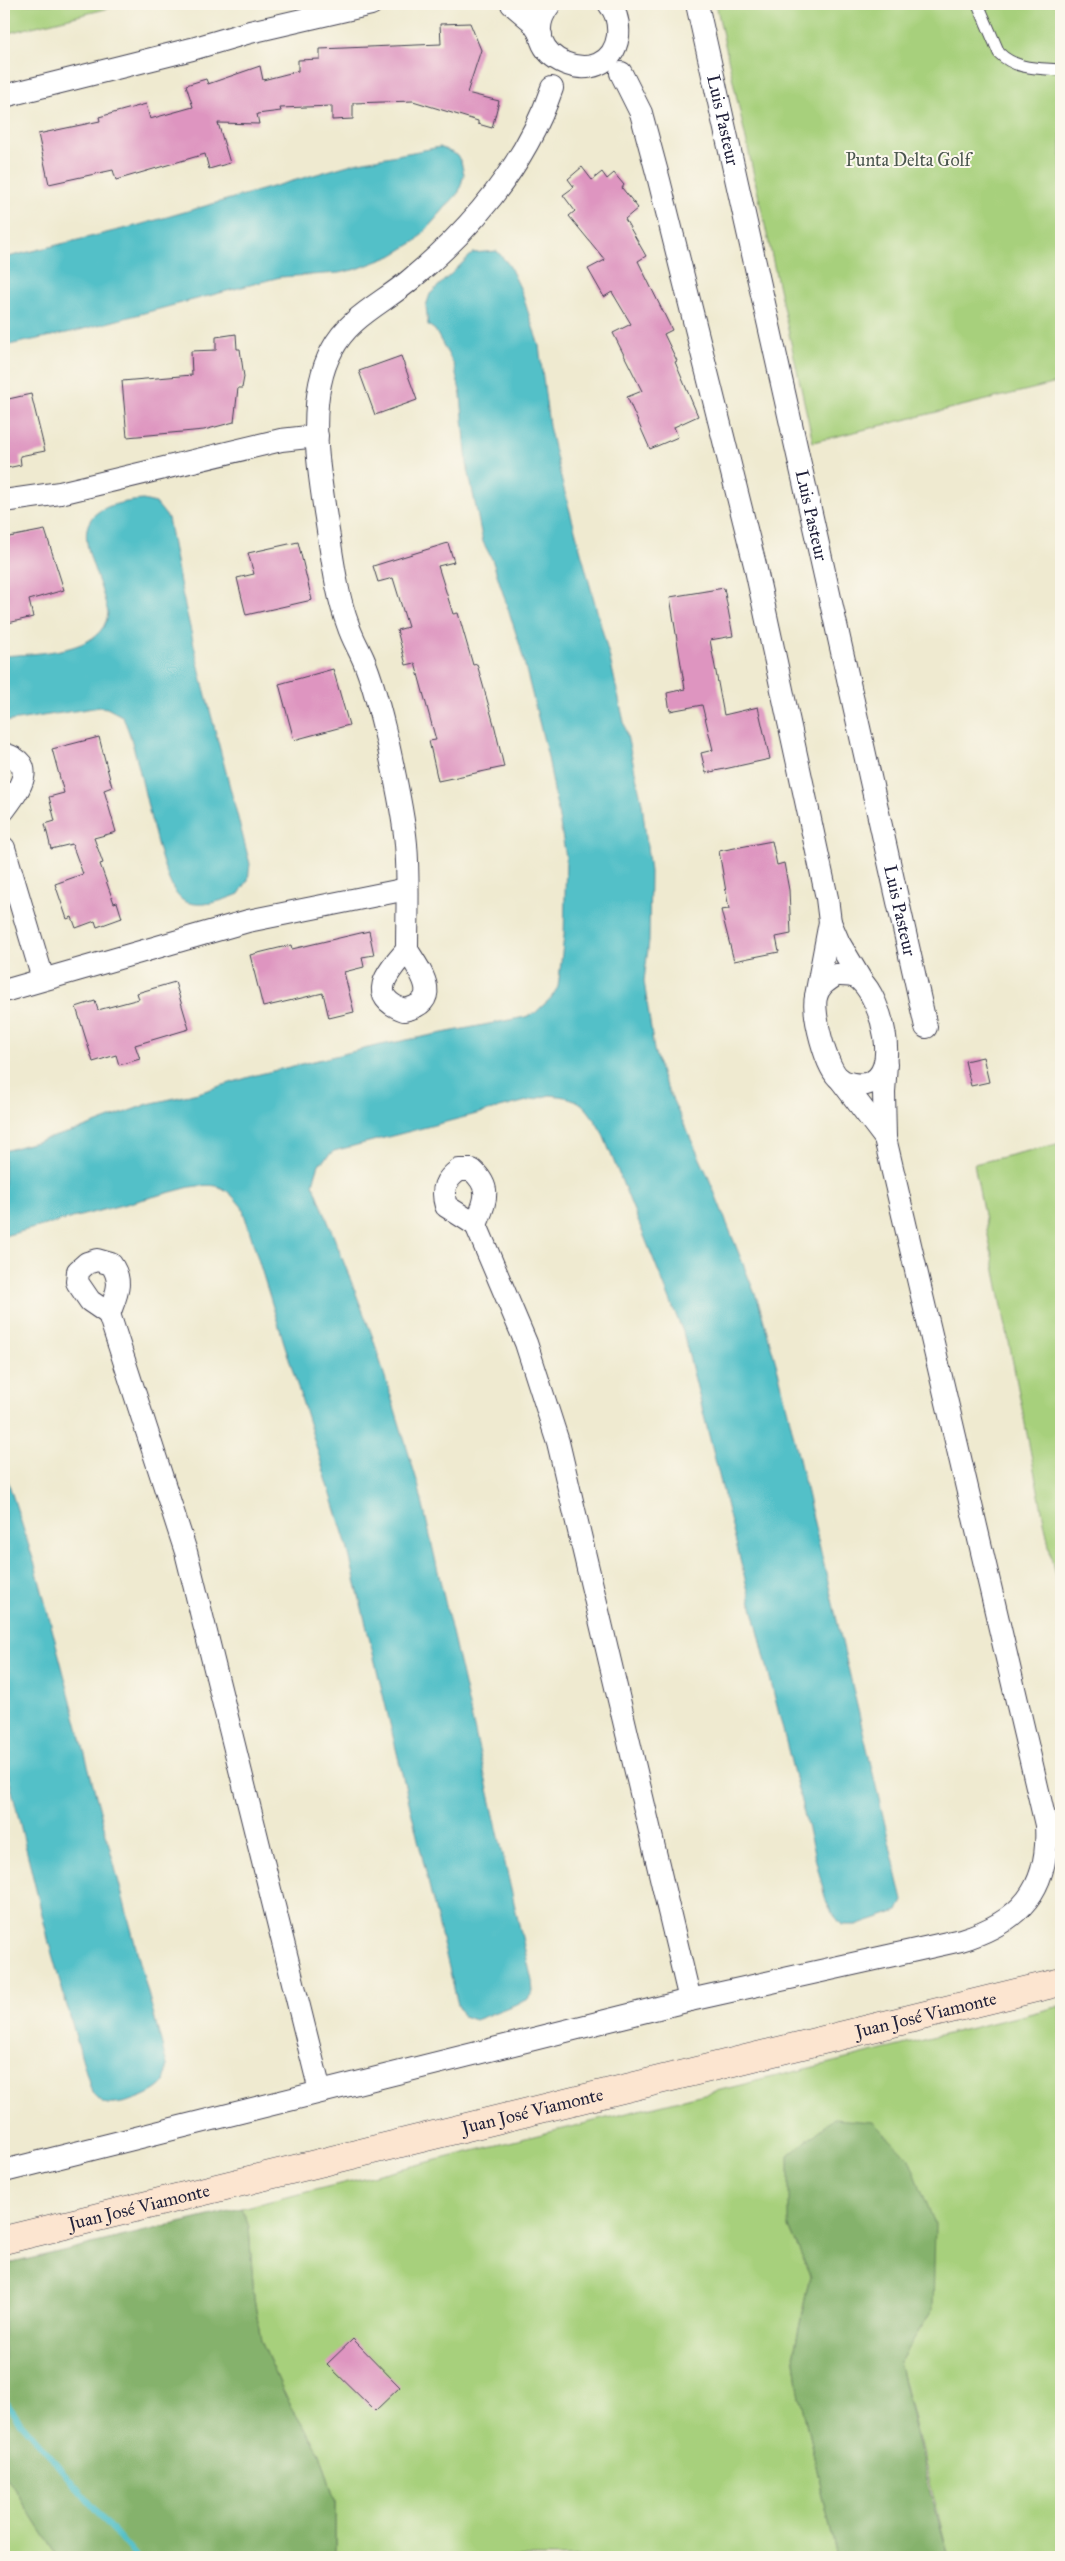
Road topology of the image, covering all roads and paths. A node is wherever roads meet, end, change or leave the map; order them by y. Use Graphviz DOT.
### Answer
graph roads {
  1 [pos="371,4"];
  2 [pos="512,4"];
  3 [pos="550,4"];
  4 [pos="609,4"];
  5 [pos="697,4"];
  6 [pos="978,4"];
  7 [pos="617,40"];
  8 [pos="546,45"];
  9 [pos="586,66"];
  10 [pos="1061,70"];
  11 [pos="621,73"];
  12 [pos="552,88"];
  13 [pos="4,96"];
  14 [pos="317,436"];
  15 [pos="4,501"];
  16 [pos="4,754"];
  17 [pos="4,810"];
  18 [pos="4,848"];
  19 [pos="407,889"];
  20 [pos="830,922"];
  21 [pos="407,950"];
  22 [pos="43,979"];
  23 [pos="861,980"];
  24 [pos="4,991"];
  25 [pos="816,996"];
  26 [pos="926,1027"];
  27 [pos="886,1064"];
  28 [pos="840,1079"];
  29 [pos="885,1138"];
  30 [pos="476,1225"];
  31 [pos="109,1314"];
  32 [pos="1061,1982"];
  33 [pos="690,2000"];
  34 [pos="320,2091"];
  35 [pos="4,2171"];
  36 [pos="4,2240"];
  1 -- 13 [label="street"];
  2 -- 8 [label="street"];
  3 -- 8 [label="street"];
  4 -- 7 [label="street"];
  5 -- 26 [label="street, Luis Pasteur"];
  6 -- 10 [label="lane"];
  7 -- 9 [label="street"];
  7 -- 11 [label="street"];
  8 -- 9 [label="street"];
  8 -- 12 [label="street"];
  9 -- 11 [label="street"];
  9 -- 12 [label="street"];
  11 -- 20 [label="street"];
  12 -- 14 [label="street"];
  14 -- 15 [label="street"];
  14 -- 19 [label="street"];
  16 -- 17 [label="street"];
  18 -- 22 [label="street"];
  19 -- 21 [label="street"];
  19 -- 22 [label="street"];
  20 -- 23 [label="street"];
  20 -- 25 [label="street"];
  22 -- 24 [label="street"];
  23 -- 25 [label="street"];
  23 -- 27 [label="street"];
  25 -- 28 [label="street"];
  27 -- 28 [label="street"];
  27 -- 29 [label="street"];
  28 -- 29 [label="street"];
  29 -- 33 [label="street"];
  30 -- 33 [label="street"];
  31 -- 34 [label="street"];
  32 -- 36 [label="street, Juan José Viamonte"];
  33 -- 34 [label="street"];
  34 -- 35 [label="street"];
}
